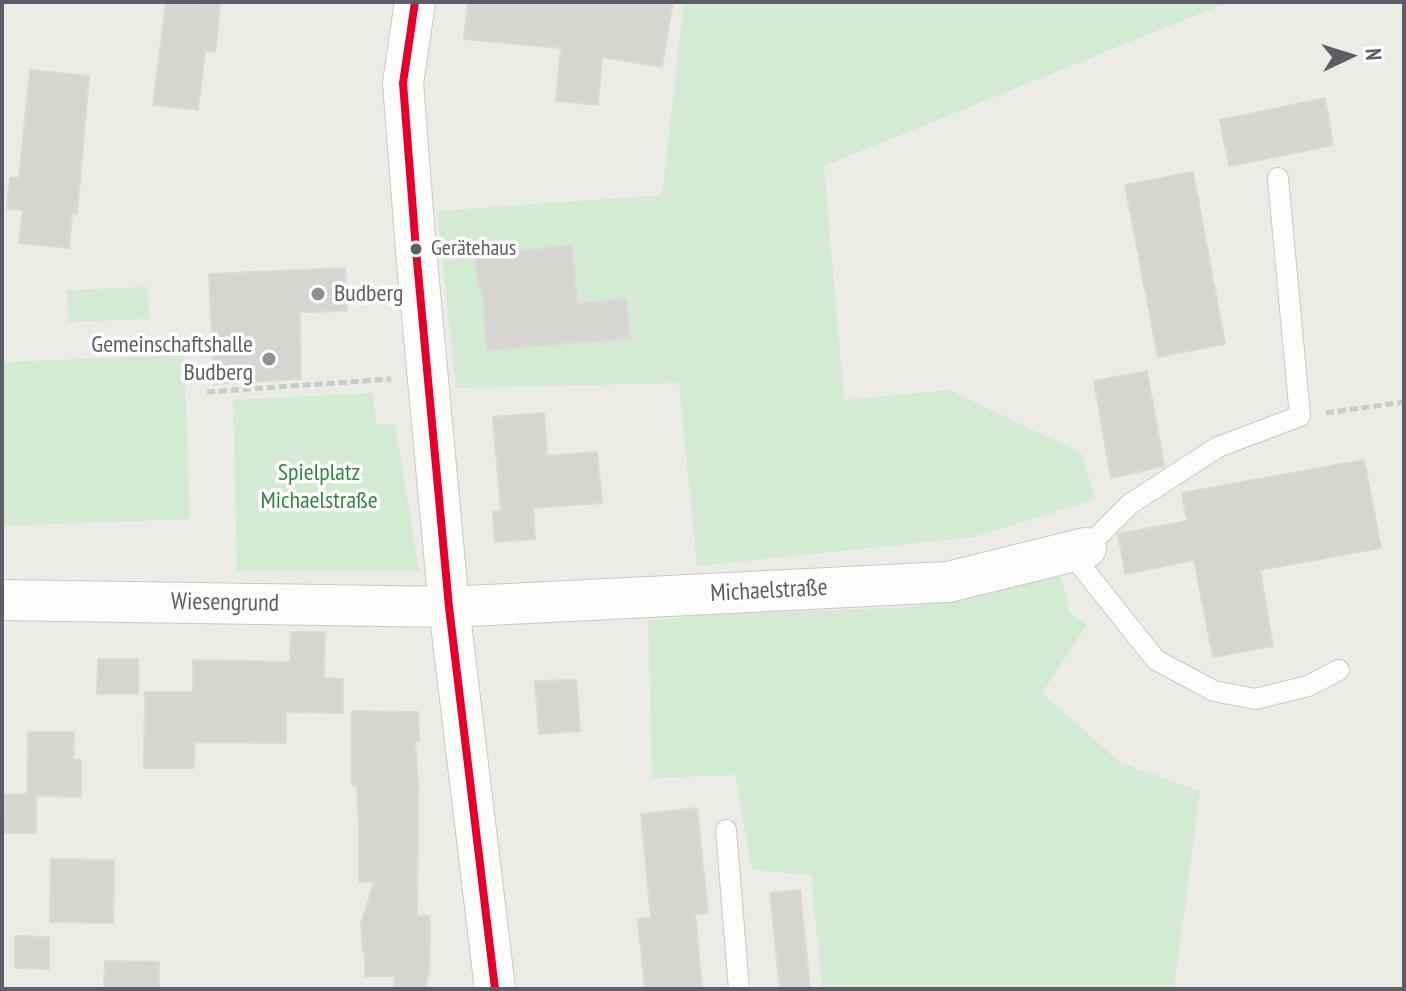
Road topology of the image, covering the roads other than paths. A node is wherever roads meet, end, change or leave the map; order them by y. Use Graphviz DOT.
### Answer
graph roads {
  1 [pos="415,2"];
  2 [pos="1278,178"];
  3 [pos="1078,550"];
  4 [pos="2,600"];
  5 [pos="449,607"];
  6 [pos="1339,670"];
  7 [pos="726,830"];
  8 [pos="495,989"];
  9 [pos="739,989"];
  1 -- 5 [label="street"];
  2 -- 3 [label="lane"];
  3 -- 5 [label="street, Michaelstraße"];
  3 -- 6 [label="lane"];
  4 -- 5 [label="street, Wiesengrund"];
  5 -- 8 [label="street"];
  7 -- 9 [label="lane"];
}
